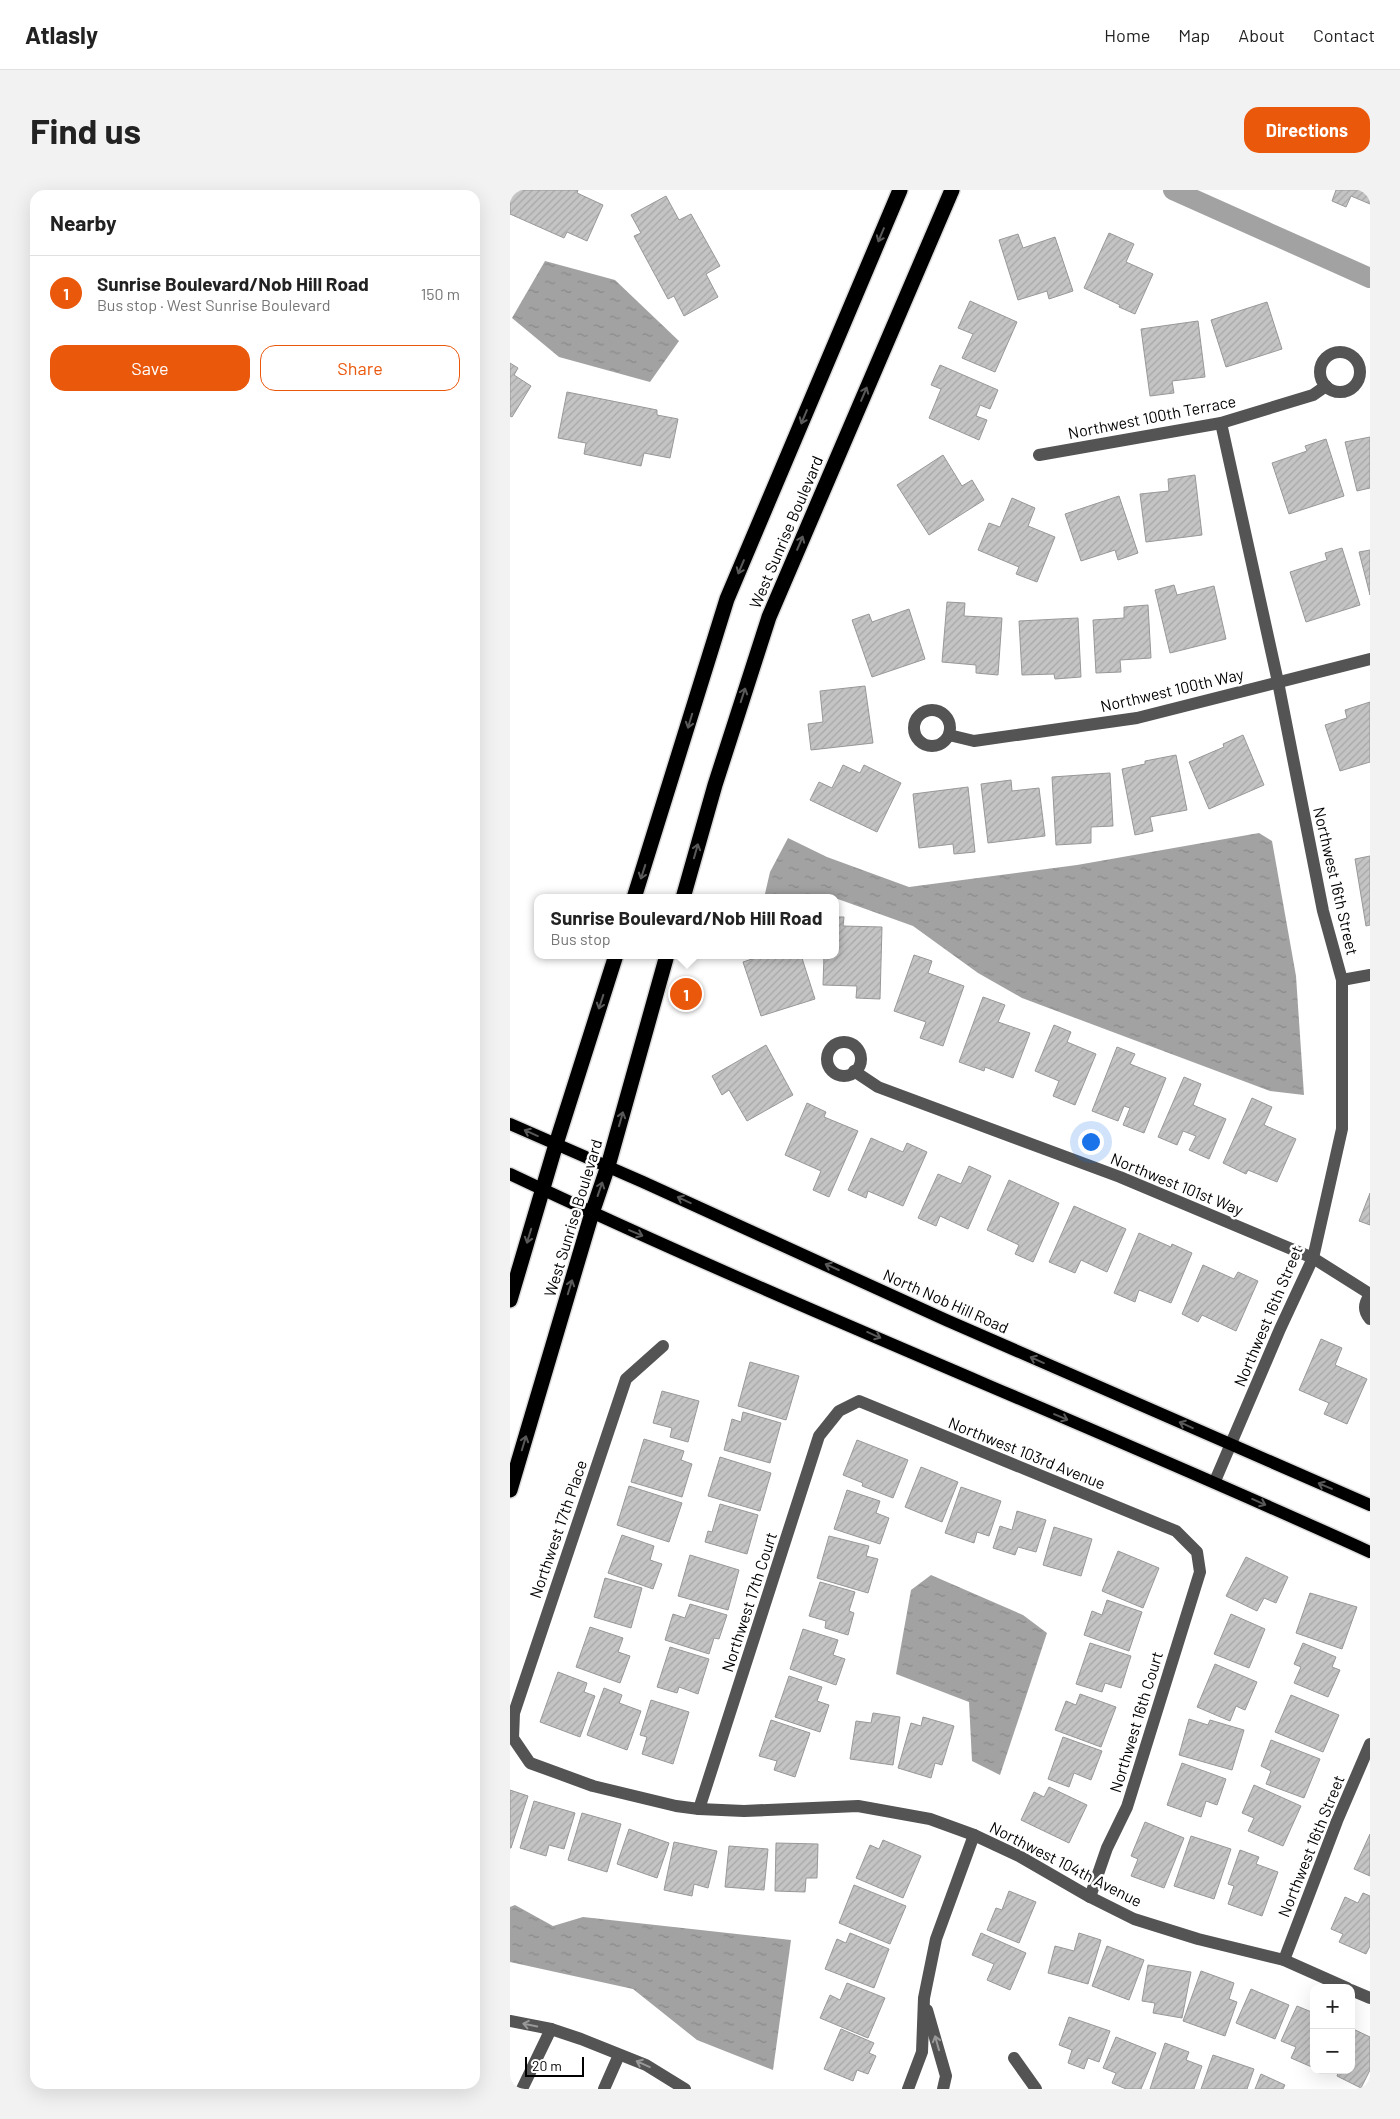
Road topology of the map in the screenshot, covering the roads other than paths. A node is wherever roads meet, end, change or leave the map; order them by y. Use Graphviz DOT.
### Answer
graph roads {
  1 [pos="900,190"];
  2 [pos="952,190"];
  3 [pos="1326,386"];
  4 [pos="1221,422"];
  5 [pos="1039,455"];
  6 [pos="1370,659"];
  7 [pos="1278,682"];
  8 [pos="949,735"];
  9 [pos="635,894"];
  10 [pos="684,894"];
  11 [pos="615,959"];
  12 [pos="666,959"];
  13 [pos="1370,976"];
  14 [pos="1342,980"];
  15 [pos="854,1071"];
  16 [pos="510,1124"];
  17 [pos="556,1144"];
  18 [pos="608,1166"];
  19 [pos="510,1174"];
  20 [pos="543,1189"];
  21 [pos="592,1213"];
  22 [pos="1313,1258"];
  23 [pos="1370,1295"];
  24 [pos="510,1300"];
  25 [pos="1370,1319"];
  26 [pos="663,1346"];
  27 [pos="839,1411"];
  28 [pos="1231,1445"];
  29 [pos="1215,1482"];
  30 [pos="510,1490"];
  31 [pos="1370,1505"];
  32 [pos="1197,1552"];
  33 [pos="1370,1552"];
  34 [pos="513,1738"];
  35 [pos="1370,1744"];
  36 [pos="699,1809"];
  37 [pos="974,1835"];
  38 [pos="1090,1898"];
  39 [pos="1284,1960"];
  40 [pos="1338,1984"];
  41 [pos="1355,1992"];
  42 [pos="924,1998"];
  43 [pos="1370,1998"];
  44 [pos="510,2021"];
  45 [pos="551,2029"];
  46 [pos="619,2055"];
  47 [pos="1014,2058"];
  48 [pos="522,2089"];
  49 [pos="604,2089"];
  50 [pos="685,2089"];
  51 [pos="908,2089"];
  52 [pos="943,2089"];
  53 [pos="1036,2089"];
  1 -- 9 [label="highway, West Sunrise Boulevard, one-way"];
  10 -- 2 [label="highway, West Sunrise Boulevard, one-way"];
  3 -- 4 [label="street, Northwest 100th Terrace"];
  4 -- 5 [label="street, Northwest 100th Terrace"];
  4 -- 7 [label="street, Northwest 16th Street"];
  6 -- 7 [label="street, Northwest 100th Way"];
  7 -- 8 [label="street, Northwest 100th Way"];
  7 -- 14 [label="street, Northwest 16th Street"];
  11 -- 17 [label="highway, one-way"];
  18 -- 12 [label="highway, West Sunrise Boulevard, one-way"];
  13 -- 14 [label="street"];
  14 -- 22 [label="street, Northwest 16th Street"];
  15 -- 22 [label="street, Northwest 101st Way"];
  17 -- 16 [label="main road, North Nob Hill Road, one-way"];
  17 -- 18 [label="main road, North Nob Hill Road"];
  17 -- 20 [label="highway"];
  21 -- 18 [label="highway, West Sunrise Boulevard, one-way"];
  28 -- 18 [label="main road, North Nob Hill Road, one-way"];
  19 -- 20 [label="main road"];
  20 -- 21 [label="main road"];
  20 -- 24 [label="highway, one-way"];
  21 -- 29 [label="main road, one-way"];
  30 -- 21 [label="highway, West Sunrise Boulevard, one-way"];
  22 -- 23 [label="street, Northwest 101st Way"];
  22 -- 28 [label="street, Northwest 16th Street"];
  23 -- 25 [label="street, Northwest 101st Way"];
  26 -- 34 [label="street, Northwest 17th Place"];
  27 -- 32 [label="street, Northwest 103rd Avenue"];
  27 -- 36 [label="street, Northwest 17th Court"];
  28 -- 29 [label="street, Northwest 16th Street"];
  31 -- 28 [label="main road, North Nob Hill Road, one-way"];
  29 -- 33 [label="main road, one-way"];
  32 -- 38 [label="street, Northwest 16th Court"];
  34 -- 36 [label="street, Northwest 104th Avenue"];
  35 -- 39 [label="street, Northwest 16th Street"];
  36 -- 37 [label="street, Northwest 104th Avenue"];
  37 -- 38 [label="street, Northwest 104th Avenue"];
  37 -- 42 [label="street"];
  38 -- 39 [label="street, Northwest 104th Avenue"];
  39 -- 40 [label="street, Northwest 104th Avenue"];
  41 -- 43 [label="street"];
  42 -- 51 [label="street"];
  52 -- 42 [label="street, one-way"];
  45 -- 44 [label="street, one-way"];
  45 -- 46 [label="street"];
  45 -- 48 [label="street"];
  46 -- 49 [label="street"];
  50 -- 46 [label="street, one-way"];
  47 -- 53 [label="street"];
}
